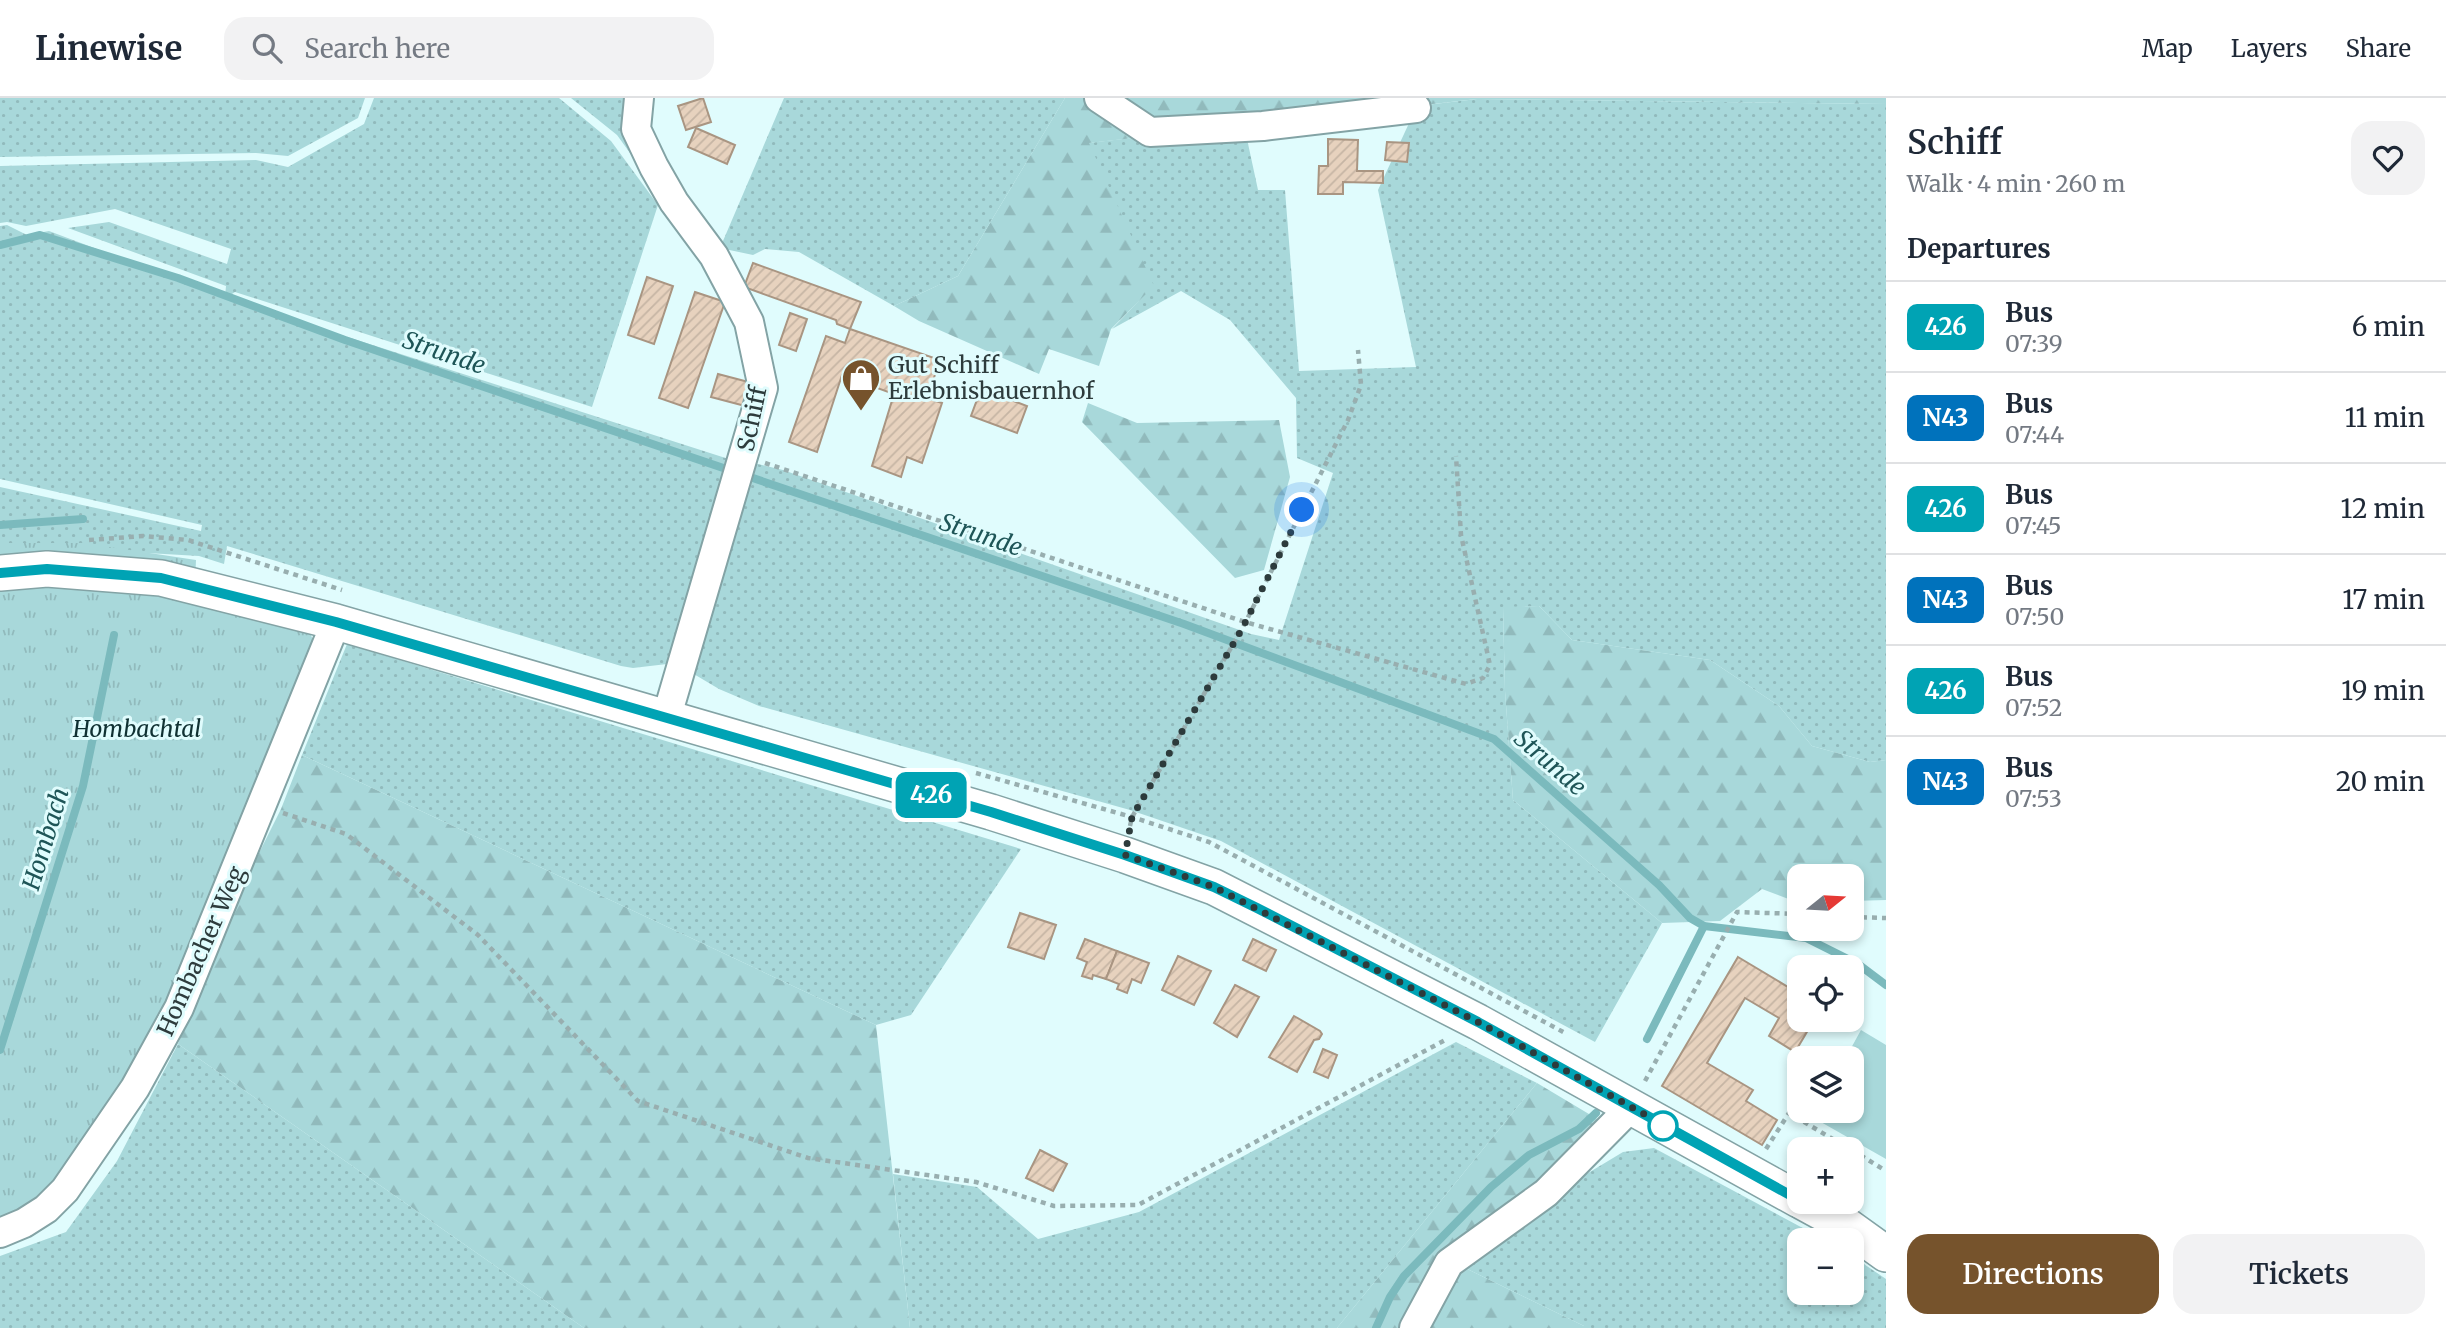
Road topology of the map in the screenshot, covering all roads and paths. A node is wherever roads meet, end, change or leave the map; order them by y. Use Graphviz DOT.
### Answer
graph roads {
  1 [pos="639,98"];
  2 [pos="1099,98"];
  3 [pos="1416,108"];
  4 [pos="1357,350"];
  5 [pos="1455,456"];
  6 [pos="742,466"];
  7 [pos="0,573"];
  8 [pos="336,622"];
  9 [pos="1245,622"];
  10 [pos="666,719"];
  11 [pos="262,807"];
  12 [pos="1125,855"];
  13 [pos="1787,914"];
  14 [pos="1864,917"];
  15 [pos="1886,918"];
  16 [pos="1478,1022"];
  17 [pos="1630,1108"];
  18 [pos="1829,1137"];
  19 [pos="1864,1158"];
  20 [pos="1886,1171"];
  21 [pos="1751,1174"];
  22 [pos="1787,1193"];
  23 [pos="1825,1214"];
  24 [pos="0,1233"];
  25 [pos="1886,1254"];
  26 [pos="1414,1328"];
  1 -- 6 [label="street, Schiff"];
  2 -- 3 [label="street"];
  4 -- 9 [label="path"];
  5 -- 9 [label="path"];
  6 -- 9 [label="path"];
  6 -- 10 [label="street, Schiff"];
  7 -- 8 [label="main road"];
  8 -- 10 [label="main road"];
  8 -- 11 [label="street, Hombacher Weg"];
  9 -- 12 [label="path"];
  10 -- 12 [label="main road"];
  11 -- 16 [label="path"];
  11 -- 24 [label="street, Hombacher Weg"];
  12 -- 16 [label="main road"];
  13 -- 17 [label="path"];
  14 -- 15 [label="path"];
  16 -- 17 [label="main road"];
  17 -- 21 [label="main road"];
  17 -- 26 [label="street"];
  18 -- 21 [label="path"];
  19 -- 20 [label="path"];
  21 -- 22 [label="main road"];
  23 -- 25 [label="main road"];
}
